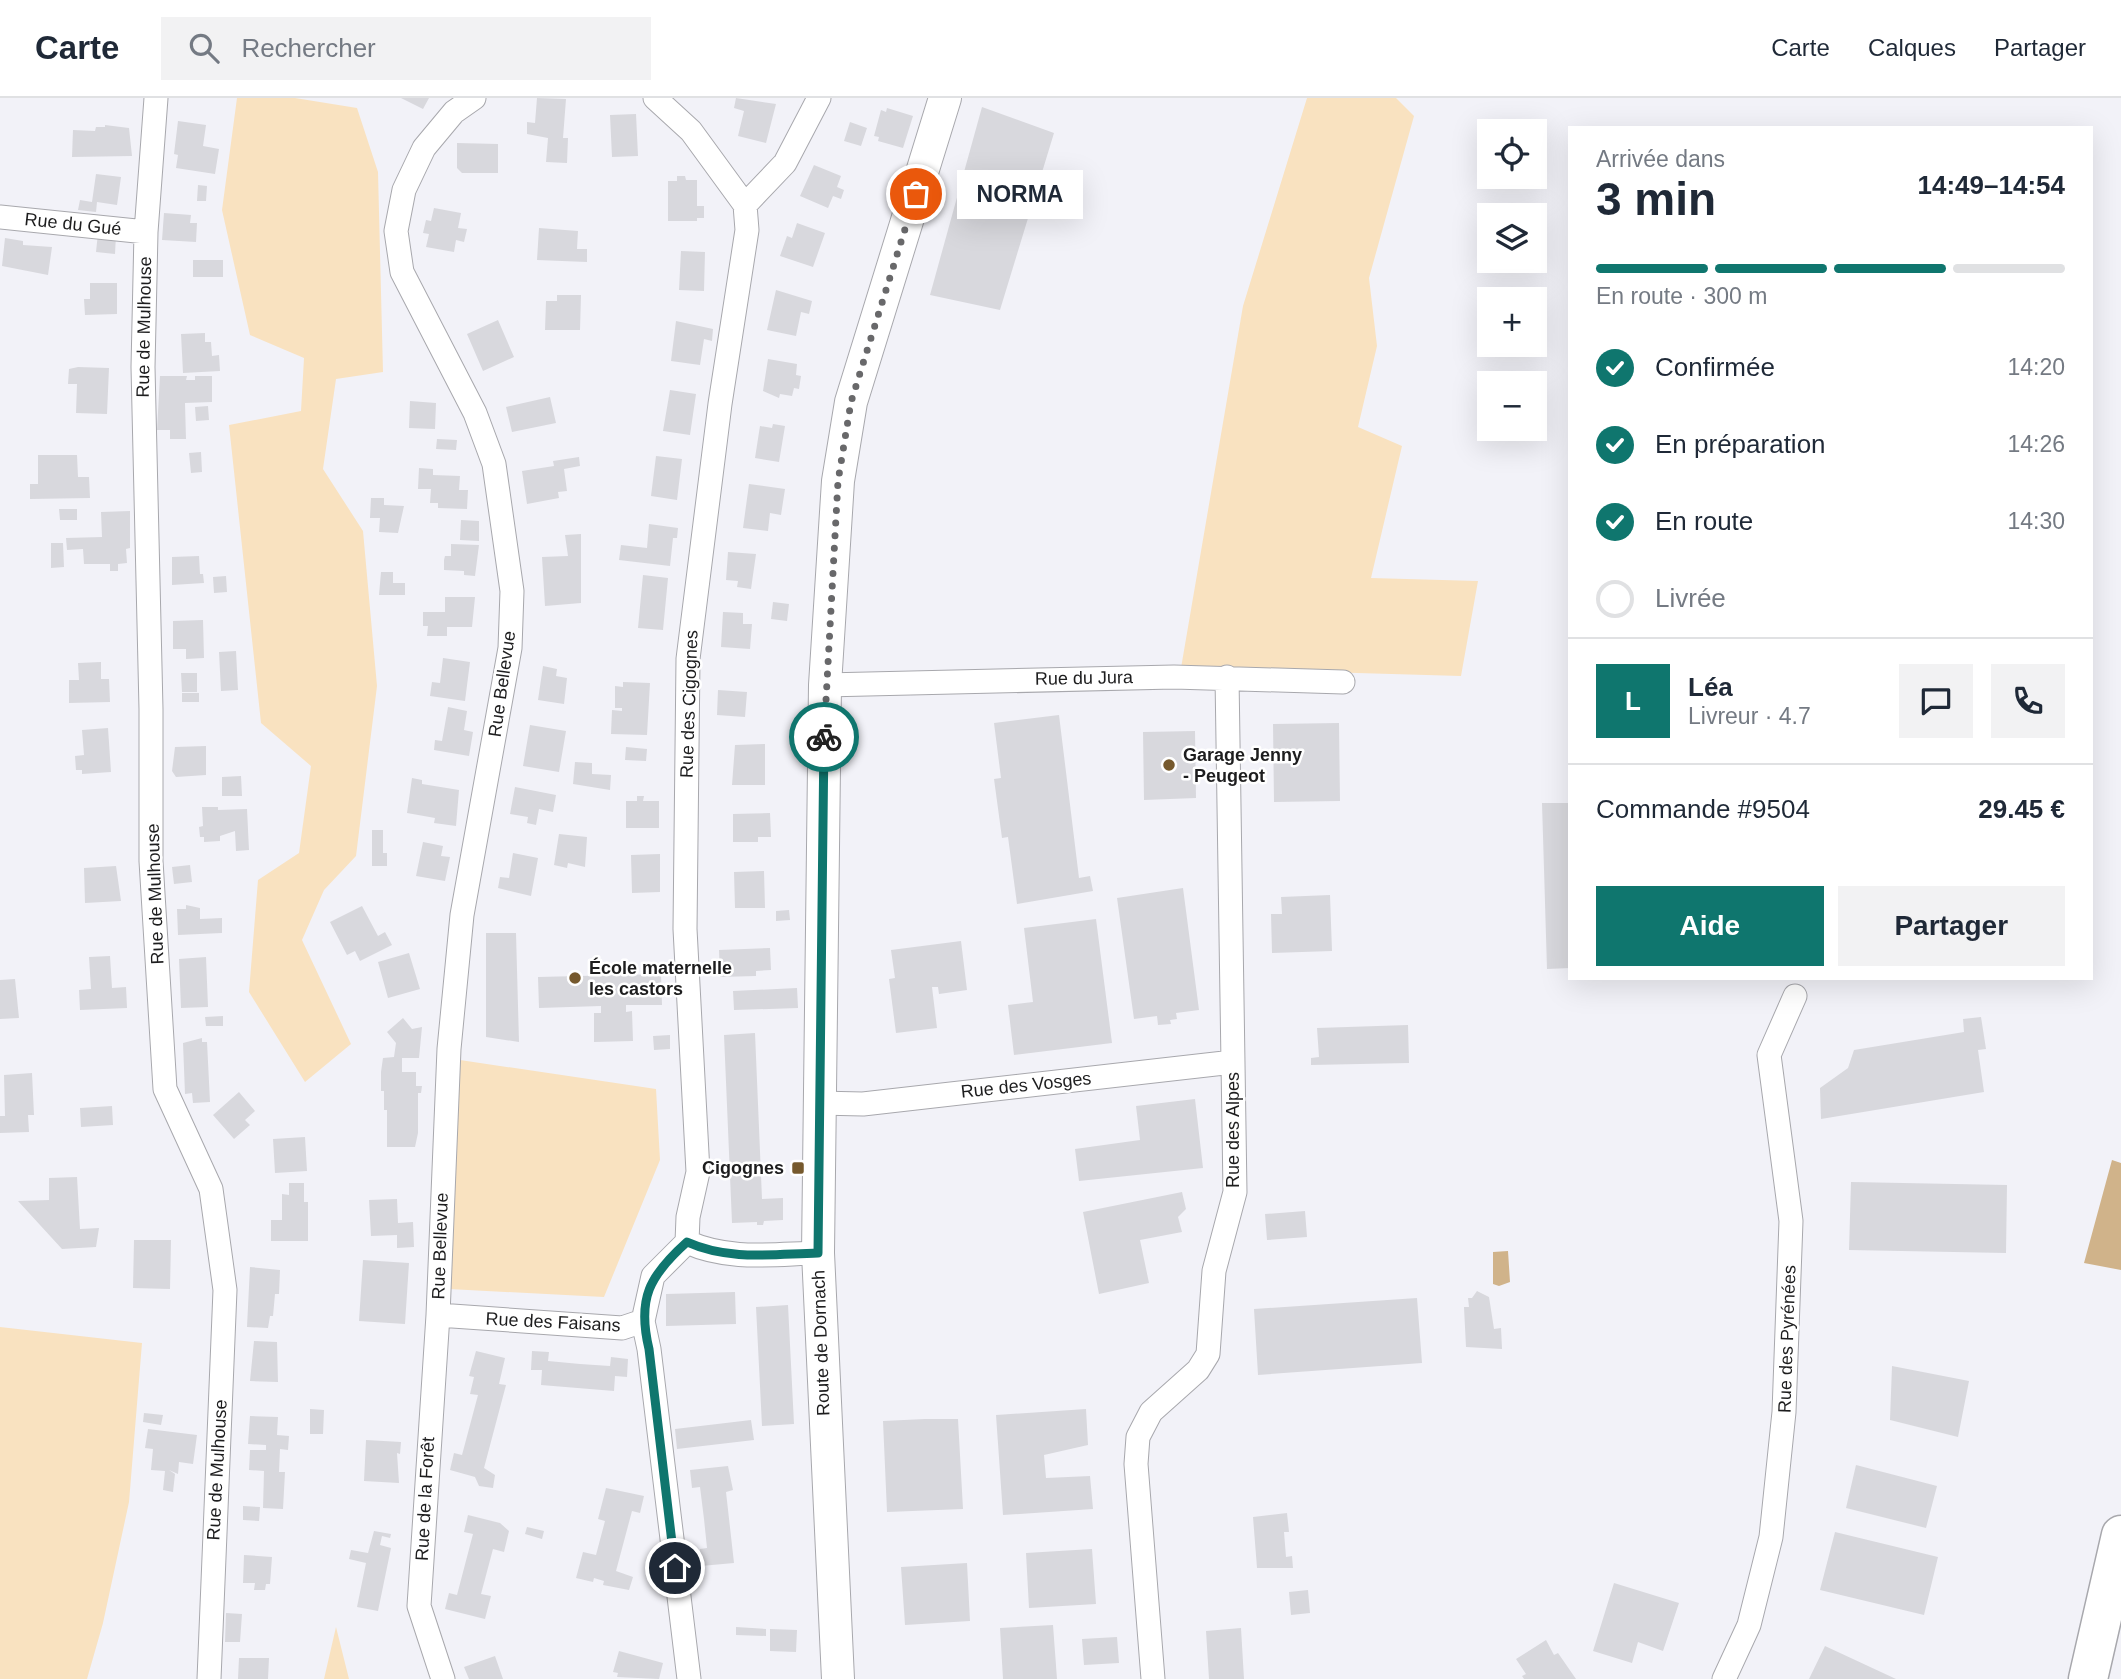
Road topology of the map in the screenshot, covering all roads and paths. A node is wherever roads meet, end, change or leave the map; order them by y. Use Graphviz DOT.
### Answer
graph roads {
  1 [pos="156,98"];
  2 [pos="474,98"];
  3 [pos="655,98"];
  4 [pos="819,98"];
  5 [pos="945,98"];
  6 [pos="745,205"];
  7 [pos="0,217"];
  8 [pos="146,232"];
  9 [pos="1227,677"];
  10 [pos="1343,682"];
  11 [pos="825,685"];
  12 [pos="1795,996"];
  13 [pos="1233,1062"];
  14 [pos="818,1103"];
  15 [pos="687,1242"];
  16 [pos="818,1253"];
  17 [pos="438,1315"];
  18 [pos="643,1321"];
  19 [pos="2121,1535"];
  20 [pos="209,1679"];
  21 [pos="443,1679"];
  22 [pos="689,1679"];
  23 [pos="838,1679"];
  24 [pos="1153,1679"];
  25 [pos="1724,1679"];
  26 [pos="2088,1679"];
  1 -- 8 [label="street, Rue de Mulhouse"];
  2 -- 17 [label="street, Rue Bellevue"];
  3 -- 6 [label="street"];
  4 -- 6 [label="street"];
  5 -- 11 [label="main road, Route de Dornach"];
  6 -- 15 [label="street, Rue des Cigognes"];
  7 -- 8 [label="street, Rue du Gué"];
  8 -- 20 [label="street, Rue de Mulhouse"];
  9 -- 10 [label="street, Rue du Jura"];
  9 -- 11 [label="street, Rue du Jura"];
  9 -- 13 [label="street, Rue des Alpes"];
  11 -- 14 [label="main road, Route de Dornach"];
  12 -- 25 [label="street, Rue des Pyrénées"];
  13 -- 14 [label="street, Rue des Vosges"];
  13 -- 24 [label="street, Rue des Alpes"];
  14 -- 16 [label="main road, Route de Dornach"];
  15 -- 16 [label="street"];
  15 -- 18 [label="street"];
  16 -- 23 [label="main road, Route de Dornach"];
  17 -- 18 [label="street, Rue des Faisans"];
  17 -- 21 [label="street, Rue de la Forêt"];
  18 -- 22 [label="street, Rue des Faisans"];
  19 -- 26 [label="highway"];
}
